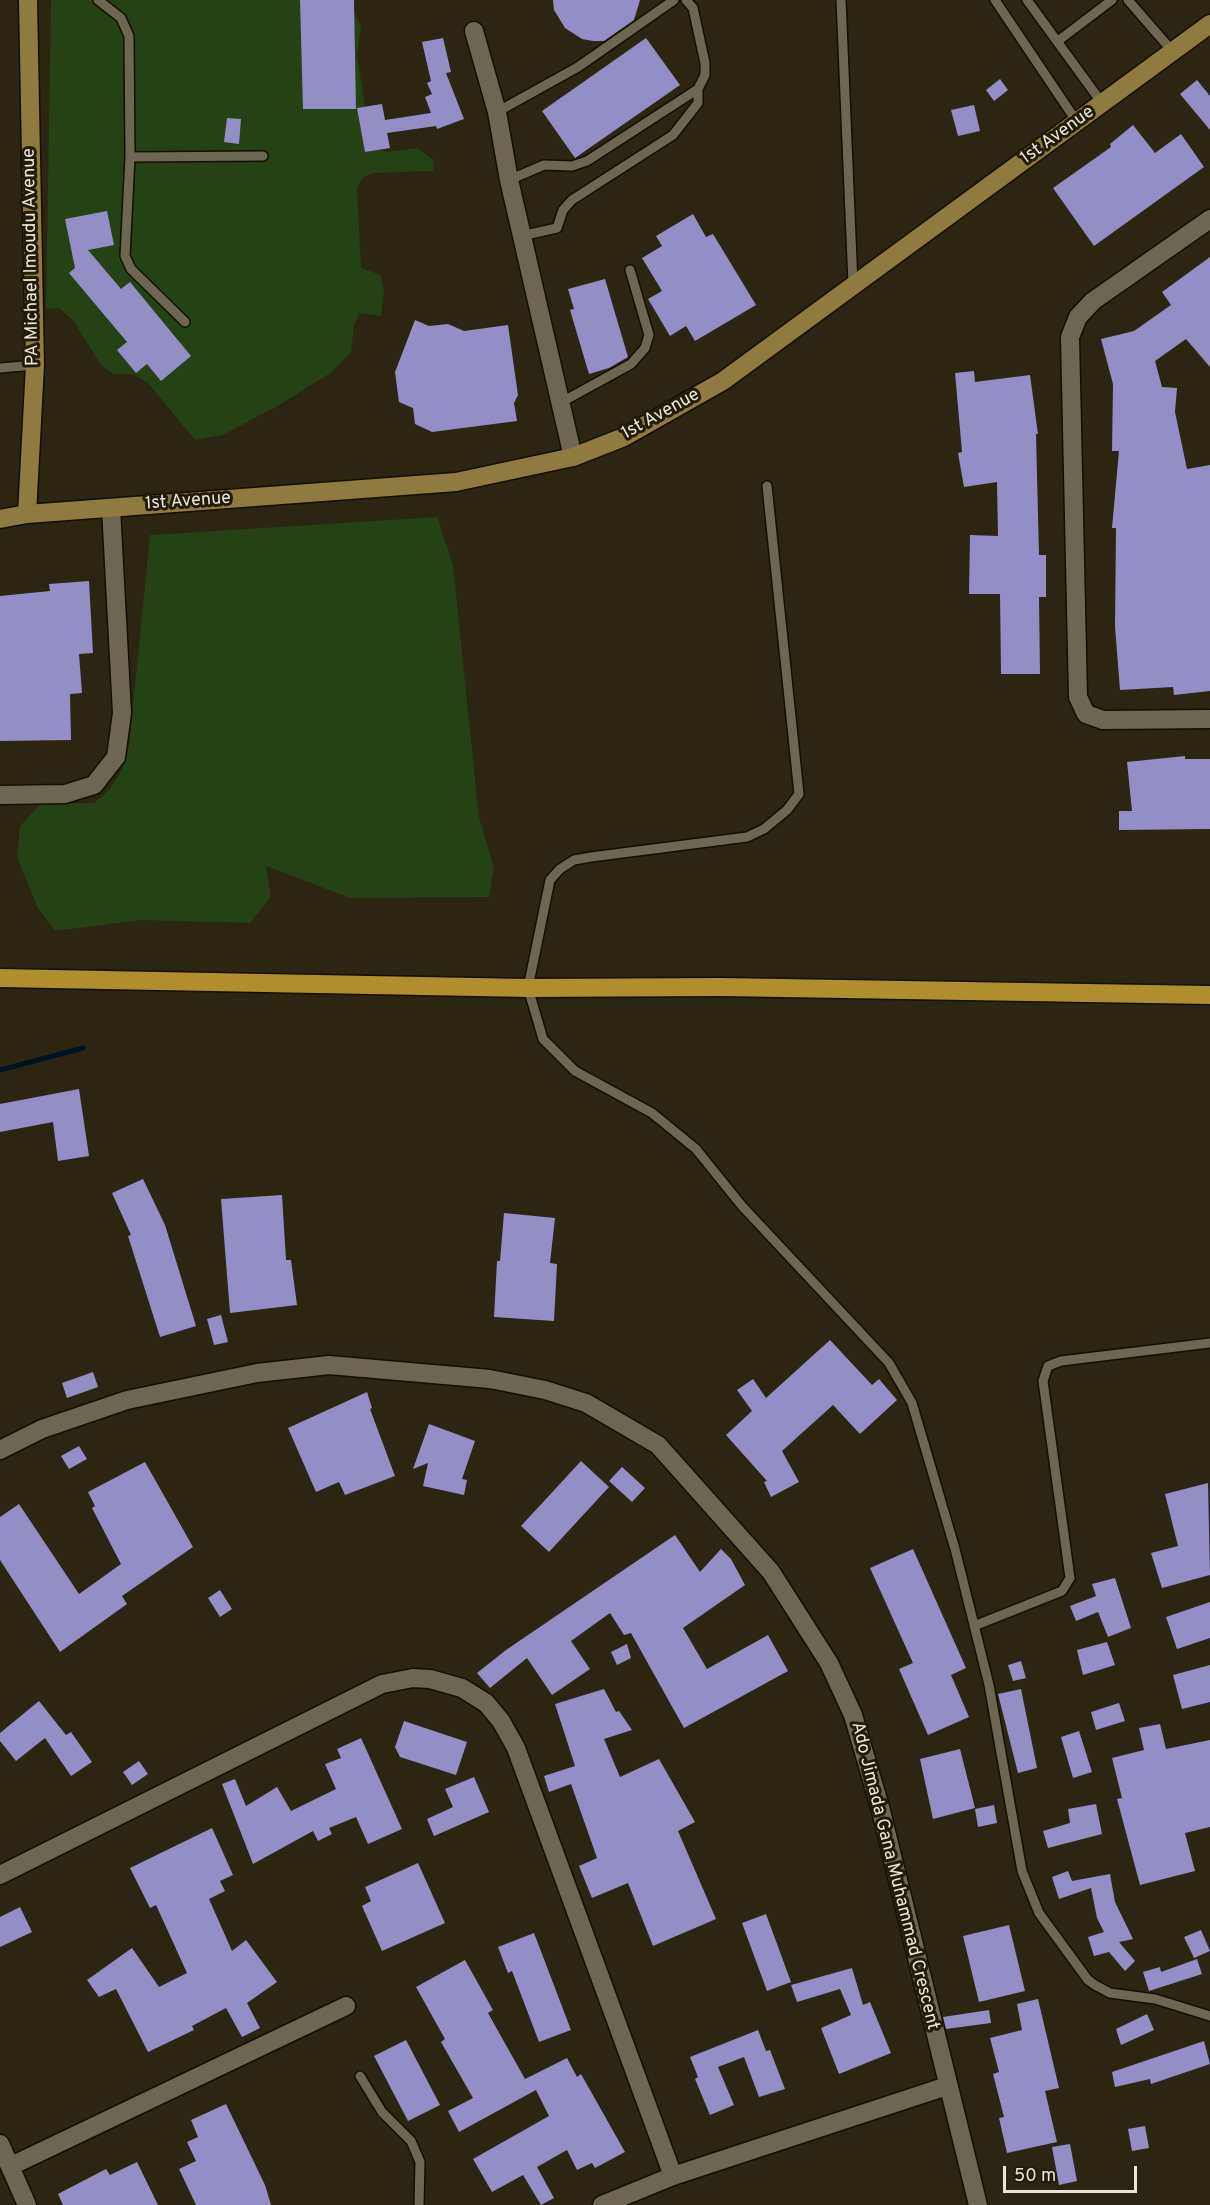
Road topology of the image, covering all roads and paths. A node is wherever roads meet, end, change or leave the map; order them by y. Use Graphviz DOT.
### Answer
graph roads {
  1 [pos="28,0"];
  2 [pos="98,0"];
  3 [pos="674,0"];
  4 [pos="686,0"];
  5 [pos="841,0"];
  6 [pos="995,0"];
  7 [pos="1027,0"];
  8 [pos="1112,0"];
  9 [pos="1128,0"];
  10 [pos="1210,24"];
  11 [pos="474,31"];
  12 [pos="1058,41"];
  13 [pos="1173,53"];
  14 [pos="698,90"];
  15 [pos="1102,103"];
  16 [pos="497,112"];
  17 [pos="1077,122"];
  18 [pos="263,156"];
  19 [pos="130,157"];
  20 [pos="509,180"];
  21 [pos="1210,219"];
  22 [pos="522,236"];
  23 [pos="630,270"];
  24 [pos="854,287"];
  25 [pos="185,322"];
  26 [pos="34,365"];
  27 [pos="0,368"];
  28 [pos="560,403"];
  29 [pos="573,457"];
  30 [pos="767,486"];
  31 [pos="111,508"];
  32 [pos="27,514"];
  33 [pos="0,519"];
  34 [pos="1210,719"];
  35 [pos="0,795"];
  36 [pos="0,978"];
  37 [pos="528,988"];
  38 [pos="1210,995"];
  39 [pos="1210,1343"];
  40 [pos="0,1450"];
  41 [pos="974,1626"];
  42 [pos="0,1875"];
  43 [pos="346,2006"];
  44 [pos="1210,2016"];
  45 [pos="360,2076"];
  46 [pos="947,2085"];
  47 [pos="0,2144"];
  48 [pos="10,2166"];
  49 [pos="673,2176"];
  50 [pos="27,2205"];
  51 [pos="419,2205"];
  52 [pos="602,2205"];
  53 [pos="978,2205"];
  1 -- 26 [label="street, PA Michael Imoudu Avenue"];
  2 -- 19 [label="lane"];
  3 -- 16 [label="lane"];
  4 -- 14 [label="lane"];
  5 -- 24 [label="lane"];
  6 -- 17 [label="lane"];
  7 -- 12 [label="lane"];
  8 -- 12 [label="lane"];
  9 -- 13 [label="lane"];
  10 -- 13 [label="street, 1st Avenue"];
  11 -- 16 [label="street"];
  12 -- 15 [label="lane"];
  13 -- 15 [label="street, 1st Avenue"];
  14 -- 20 [label="lane"];
  14 -- 22 [label="lane"];
  15 -- 17 [label="street, 1st Avenue"];
  16 -- 20 [label="street"];
  17 -- 24 [label="street, 1st Avenue"];
  18 -- 19 [label="lane"];
  19 -- 25 [label="lane"];
  20 -- 22 [label="street"];
  21 -- 34 [label="street"];
  22 -- 28 [label="street"];
  23 -- 28 [label="lane"];
  24 -- 29 [label="street, 1st Avenue"];
  26 -- 27 [label="lane"];
  26 -- 32 [label="street, PA Michael Imoudu Avenue"];
  28 -- 29 [label="street"];
  29 -- 31 [label="street, 1st Avenue"];
  30 -- 37 [label="lane"];
  31 -- 32 [label="street, 1st Avenue"];
  31 -- 35 [label="street"];
  32 -- 33 [label="street, 1st Avenue"];
  36 -- 37 [label="main road"];
  37 -- 38 [label="main road"];
  37 -- 41 [label="lane"];
  39 -- 41 [label="lane"];
  40 -- 46 [label="street, Ado Jimada Gana Muhammad Crescent"];
  41 -- 44 [label="lane"];
  42 -- 49 [label="street"];
  43 -- 48 [label="street"];
  45 -- 51 [label="lane"];
  46 -- 49 [label="street"];
  46 -- 53 [label="street, Ado Jimada Gana Muhammad Crescent"];
  47 -- 48 [label="street"];
  48 -- 50 [label="street"];
  49 -- 52 [label="street"];
}
